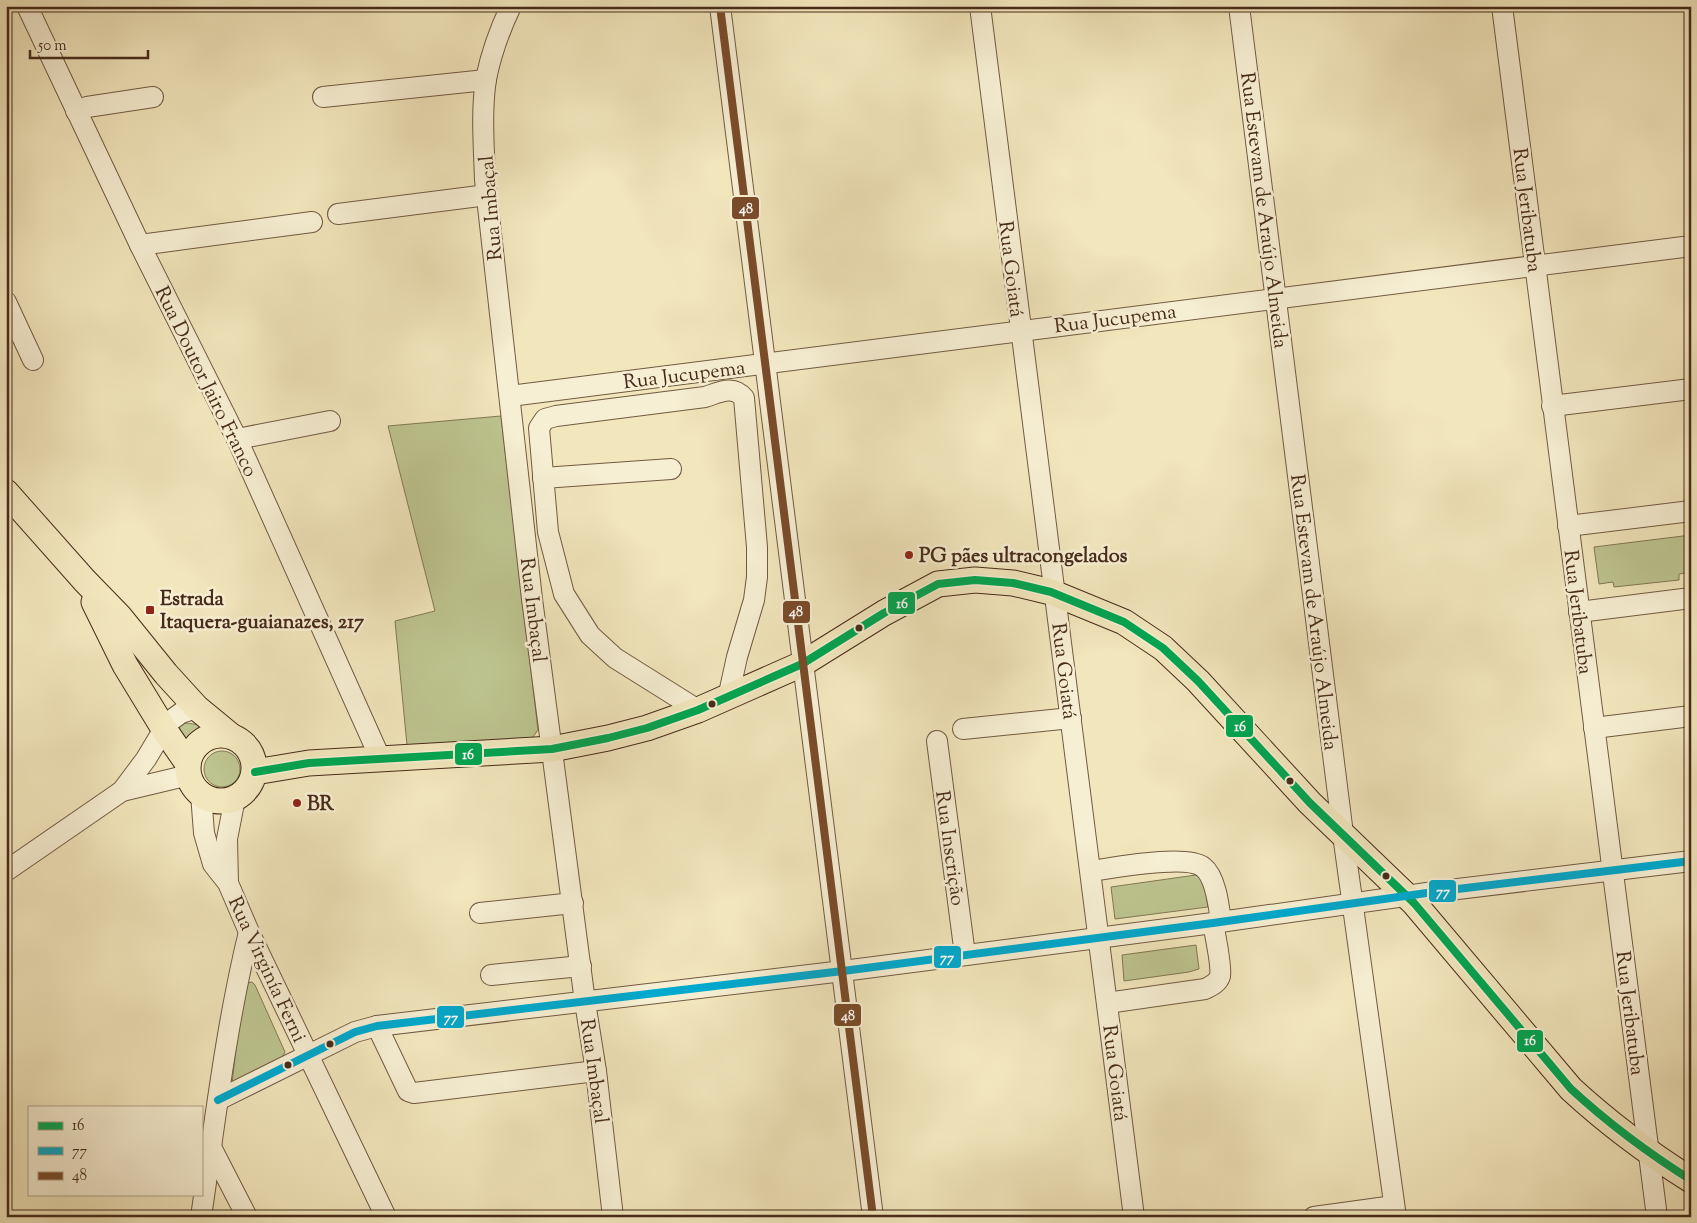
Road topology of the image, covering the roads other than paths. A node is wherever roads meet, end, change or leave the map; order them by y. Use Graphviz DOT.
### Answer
graph roads {
  1 [pos="27,6"];
  2 [pos="511,6"];
  3 [pos="720,6"];
  4 [pos="980,6"];
  5 [pos="1239,6"];
  6 [pos="1502,6"];
  7 [pos="486,80"];
  8 [pos="323,97"];
  9 [pos="153,98"];
  10 [pos="76,111"];
  11 [pos="487,195"];
  12 [pos="338,214"];
  13 [pos="312,222"];
  14 [pos="140,244"];
  15 [pos="1691,246"];
  16 [pos="1535,266"];
  17 [pos="1276,298"];
  18 [pos="6,302"];
  19 [pos="1020,330"];
  20 [pos="33,360"];
  21 [pos="766,364"];
  22 [pos="1691,389"];
  23 [pos="510,396"];
  24 [pos="1552,406"];
  25 [pos="330,421"];
  26 [pos="237,439"];
  27 [pos="671,469"];
  28 [pos="543,478"];
  29 [pos="6,492"];
  30 [pos="1691,511"];
  31 [pos="1568,526"];
  32 [pos="85,582"];
  33 [pos="1055,594"];
  34 [pos="1691,598"];
  35 [pos="1579,612"];
  36 [pos="802,664"];
  37 [pos="728,698"];
  38 [pos="197,708"];
  39 [pos="698,710"];
  40 [pos="1691,716"];
  41 [pos="1071,718"];
  42 [pos="1594,728"];
  43 [pos="164,729"];
  44 [pos="963,729"];
  45 [pos="937,742"];
  46 [pos="552,749"];
  47 [pos="245,752"];
  48 [pos="381,760"];
  49 [pos="193,778"];
  50 [pos="122,791"];
  51 [pos="235,798"];
  52 [pos="1343,834"];
  53 [pos="1691,861"];
  54 [pos="1612,870"];
  55 [pos="6,871"];
  56 [pos="1091,871"];
  57 [pos="228,883"];
  58 [pos="1407,896"];
  59 [pos="573,903"];
  60 [pos="1353,904"];
  61 [pos="480,914"];
  62 [pos="1217,922"];
  63 [pos="249,932"];
  64 [pos="1099,938"];
  65 [pos="965,955"];
  66 [pos="581,966"];
  67 [pos="843,970"];
  68 [pos="491,975"];
  69 [pos="585,1002"];
  70 [pos="1107,1003"];
  71 [pos="378,1026"];
  72 [pos="308,1054"];
  73 [pos="596,1071"];
  74 [pos="218,1100"];
  75 [pos="211,1147"];
  76 [pos="1649,1154"];
  77 [pos="1691,1180"];
  78 [pos="1395,1211"];
  79 [pos="201,1217"];
  80 [pos="246,1217"];
  81 [pos="386,1217"];
  82 [pos="613,1217"];
  83 [pos="873,1217"];
  84 [pos="1134,1217"];
  85 [pos="1314,1217"];
  86 [pos="1657,1217"];
  1 -- 10 [label="street, Rua Doutor Jairo Franco"];
  2 -- 7 [label="street, Rua Imbaçal"];
  3 -- 21 [label="street"];
  4 -- 19 [label="street, Rua Goiatá"];
  5 -- 17 [label="street, Rua Estevam de Araújo Almeida"];
  6 -- 16 [label="street, Rua Jeribatuba"];
  7 -- 8 [label="street"];
  7 -- 11 [label="street, Rua Imbaçal"];
  9 -- 10 [label="street"];
  10 -- 14 [label="street, Rua Doutor Jairo Franco"];
  11 -- 12 [label="street"];
  11 -- 23 [label="street, Rua Imbaçal"];
  13 -- 14 [label="street"];
  14 -- 26 [label="street, Rua Doutor Jairo Franco"];
  15 -- 16 [label="street, Rua Jucupema"];
  16 -- 17 [label="street, Rua Jucupema"];
  16 -- 24 [label="street, Rua Jeribatuba"];
  17 -- 19 [label="street, Rua Jucupema"];
  17 -- 52 [label="street, Rua Estevam de Araújo Almeida"];
  18 -- 20 [label="street"];
  19 -- 21 [label="street, Rua Jucupema"];
  19 -- 33 [label="street, Rua Goiatá"];
  21 -- 23 [label="street, Rua Jucupema"];
  21 -- 36 [label="street"];
  22 -- 24 [label="street"];
  23 -- 46 [label="street, Rua Imbaçal"];
  24 -- 31 [label="street, Rua Jeribatuba"];
  25 -- 26 [label="street"];
  26 -- 48 [label="street, Rua Doutor Jairo Franco"];
  27 -- 28 [label="street"];
  28 -- 37 [label="street"];
  28 -- 39 [label="street"];
  29 -- 32 [label="main road"];
  30 -- 31 [label="street"];
  31 -- 35 [label="street, Rua Jeribatuba"];
  32 -- 38 [label="main road"];
  32 -- 43 [label="main road"];
  33 -- 36 [label="main road"];
  33 -- 41 [label="street, Rua Goiatá"];
  33 -- 52 [label="main road"];
  34 -- 35 [label="street"];
  35 -- 42 [label="street, Rua Jeribatuba"];
  36 -- 37 [label="main road"];
  36 -- 67 [label="street"];
  37 -- 39 [label="main road"];
  38 -- 43 [label="street"];
  38 -- 47 [label="main road"];
  39 -- 46 [label="main road"];
  40 -- 42 [label="street"];
  41 -- 44 [label="street"];
  41 -- 56 [label="street, Rua Goiatá"];
  42 -- 54 [label="street, Rua Jeribatuba"];
  43 -- 49 [label="main road"];
  43 -- 50 [label="street"];
  45 -- 65 [label="street, Rua Inscrição"];
  46 -- 48 [label="main road"];
  46 -- 59 [label="street, Rua Imbaçal"];
  47 -- 48 [label="main road"];
  47 -- 49 [label="main road"];
  47 -- 51 [label="main road"];
  49 -- 50 [label="street"];
  49 -- 51 [label="main road"];
  49 -- 57 [label="street, Rua Virginía Ferni"];
  50 -- 55 [label="street"];
  51 -- 57 [label="street, Rua Virginía Ferni"];
  52 -- 58 [label="main road"];
  52 -- 60 [label="street, Rua Estevam de Araújo Almeida"];
  53 -- 54 [label="street"];
  54 -- 58 [label="street"];
  54 -- 76 [label="street, Rua Jeribatuba"];
  56 -- 62 [label="street"];
  56 -- 64 [label="street, Rua Goiatá"];
  57 -- 63 [label="street, Rua Virginía Ferni"];
  58 -- 60 [label="street"];
  58 -- 76 [label="main road"];
  59 -- 61 [label="street"];
  59 -- 66 [label="street, Rua Imbaçal"];
  60 -- 62 [label="street"];
  60 -- 78 [label="street, Rua Estevam de Araújo Almeida"];
  62 -- 64 [label="street"];
  62 -- 70 [label="street"];
  63 -- 72 [label="street, Rua Virginía Ferni"];
  63 -- 74 [label="street"];
  64 -- 65 [label="street"];
  64 -- 70 [label="street, Rua Goiatá"];
  65 -- 67 [label="street"];
  66 -- 68 [label="street"];
  66 -- 69 [label="street, Rua Imbaçal"];
  67 -- 69 [label="street"];
  67 -- 83 [label="street"];
  69 -- 71 [label="street"];
  69 -- 73 [label="street, Rua Imbaçal"];
  70 -- 84 [label="street, Rua Goiatá"];
  71 -- 72 [label="street"];
  71 -- 73 [label="street"];
  72 -- 74 [label="street"];
  72 -- 81 [label="street, Rua Virginía Ferni"];
  73 -- 82 [label="street, Rua Imbaçal"];
  74 -- 75 [label="street"];
  75 -- 79 [label="street"];
  75 -- 80 [label="street"];
  76 -- 77 [label="main road"];
  76 -- 86 [label="street, Rua Jeribatuba"];
  78 -- 85 [label="street"];
}
